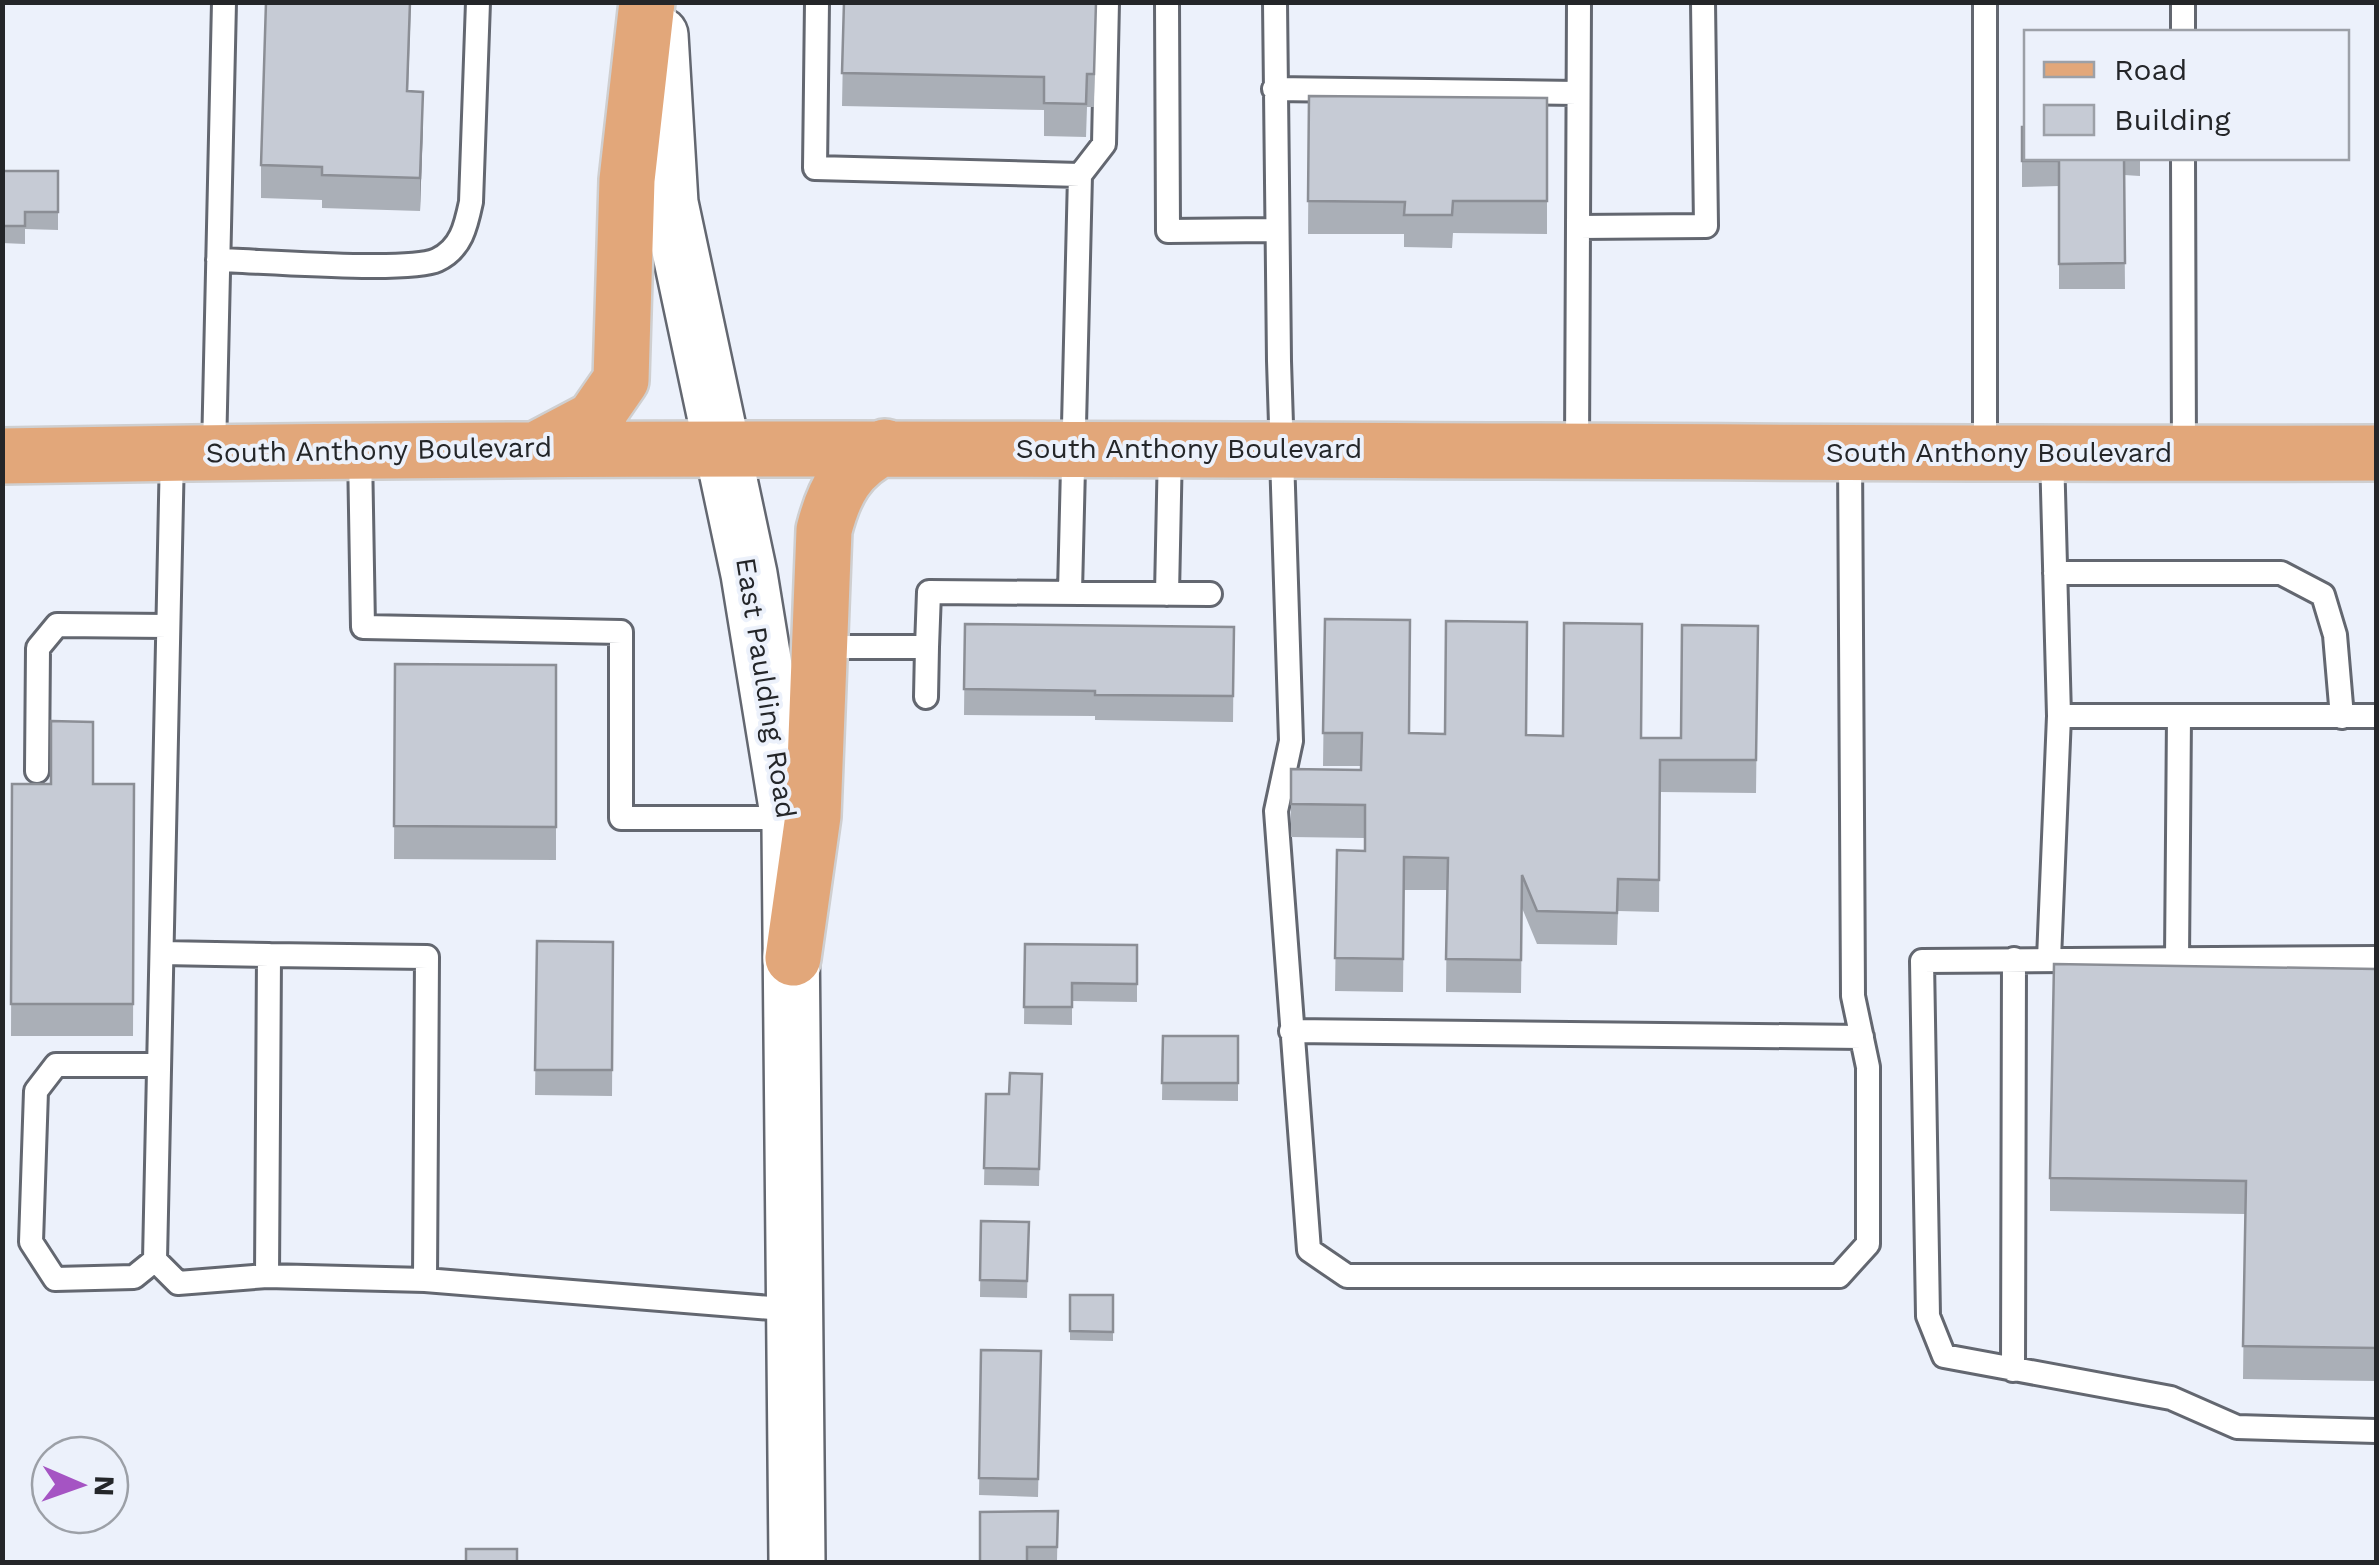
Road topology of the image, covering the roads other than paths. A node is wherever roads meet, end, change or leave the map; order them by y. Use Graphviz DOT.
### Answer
graph roads {
  1 [pos="224,2"];
  2 [pos="478,2"];
  3 [pos="647,2"];
  4 [pos="660,2"];
  5 [pos="817,2"];
  6 [pos="1108,2"];
  7 [pos="1167,2"];
  8 [pos="1275,2"];
  9 [pos="1578,2"];
  10 [pos="1703,2"];
  11 [pos="1985,2"];
  12 [pos="2183,2"];
  13 [pos="2183,30"];
  14 [pos="1274,90"];
  15 [pos="1577,93"];
  16 [pos="2183,160"];
  17 [pos="1080,175"];
  18 [pos="1578,227"];
  19 [pos="1277,230"];
  20 [pos="218,260"];
  21 [pos="886,447"];
  22 [pos="1073,447"];
  23 [pos="540,448"];
  24 [pos="723,448"];
  25 [pos="1170,448"];
  26 [pos="1283,448"];
  27 [pos="360,449"];
  28 [pos="1577,450"];
  29 [pos="1850,451"];
  30 [pos="193,452"];
  31 [pos="1984,453"];
  32 [pos="2052,453"];
  33 [pos="2376,453"];
  34 [pos="2184,454"];
  35 [pos="2,456"];
  36 [pos="2056,573"];
  37 [pos="1070,592"];
  38 [pos="1167,594"];
  39 [pos="1210,594"];
  40 [pos="168,626"];
  41 [pos="821,647"];
  42 [pos="927,648"];
  43 [pos="926,698"];
  44 [pos="2059,716"];
  45 [pos="2179,716"];
  46 [pos="2376,716"];
  47 [pos="2342,717"];
  48 [pos="37,771"];
  49 [pos="788,818"];
  50 [pos="162,954"];
  51 [pos="269,954"];
  52 [pos="793,958"];
  53 [pos="2177,958"];
  54 [pos="2376,958"];
  55 [pos="2014,959"];
  56 [pos="2049,959"];
  57 [pos="1291,1032"];
  58 [pos="1862,1037"];
  59 [pos="159,1066"];
  60 [pos="155,1260"];
  61 [pos="267,1276"];
  62 [pos="425,1280"];
  63 [pos="796,1310"];
  64 [pos="2013,1370"];
  65 [pos="2376,1432"];
  66 [pos="797,1562"];
  1 -- 20 [label="lane"];
  2 -- 20 [label="lane"];
  3 -- 23 [label="main road"];
  4 -- 24 [label="main road, East Paulding Road"];
  5 -- 17 [label="lane"];
  6 -- 17 [label="lane"];
  7 -- 19 [label="lane"];
  8 -- 14 [label="lane"];
  9 -- 15 [label="lane"];
  10 -- 18 [label="lane"];
  11 -- 31 [label="lane"];
  12 -- 13 [label="lane"];
  14 -- 15 [label="lane"];
  14 -- 19 [label="lane"];
  15 -- 18 [label="lane"];
  16 -- 34 [label="lane"];
  17 -- 22 [label="lane"];
  18 -- 28 [label="lane"];
  19 -- 26 [label="lane"];
  20 -- 30 [label="lane"];
  21 -- 22 [label="main road, South Anthony Boulevard"];
  21 -- 24 [label="main road, South Anthony Boulevard"];
  21 -- 41 [label="main road"];
  22 -- 25 [label="main road, South Anthony Boulevard"];
  22 -- 37 [label="lane"];
  23 -- 24 [label="main road, South Anthony Boulevard"];
  23 -- 27 [label="main road, South Anthony Boulevard"];
  24 -- 49 [label="main road, East Paulding Road"];
  25 -- 26 [label="main road, South Anthony Boulevard"];
  25 -- 38 [label="lane"];
  26 -- 28 [label="main road, South Anthony Boulevard"];
  26 -- 57 [label="lane"];
  27 -- 30 [label="main road, South Anthony Boulevard"];
  27 -- 49 [label="lane"];
  28 -- 29 [label="main road, South Anthony Boulevard"];
  29 -- 31 [label="main road, South Anthony Boulevard"];
  29 -- 58 [label="lane"];
  30 -- 35 [label="main road, South Anthony Boulevard"];
  30 -- 40 [label="lane"];
  31 -- 32 [label="main road, South Anthony Boulevard"];
  32 -- 34 [label="main road, South Anthony Boulevard"];
  32 -- 36 [label="lane"];
  33 -- 34 [label="main road, South Anthony Boulevard"];
  36 -- 44 [label="lane"];
  36 -- 47 [label="lane"];
  37 -- 38 [label="lane"];
  37 -- 42 [label="lane"];
  38 -- 39 [label="lane"];
  40 -- 48 [label="lane"];
  40 -- 50 [label="lane"];
  41 -- 42 [label="lane"];
  41 -- 52 [label="main road"];
  42 -- 43 [label="lane"];
  44 -- 45 [label="lane"];
  44 -- 56 [label="lane"];
  45 -- 47 [label="lane"];
  45 -- 53 [label="lane"];
  46 -- 47 [label="lane"];
  49 -- 52 [label="main road, East Paulding Road"];
  50 -- 51 [label="lane"];
  50 -- 59 [label="lane"];
  51 -- 61 [label="lane"];
  51 -- 62 [label="lane"];
  52 -- 63 [label="main road, East Paulding Road"];
  53 -- 54 [label="lane"];
  53 -- 56 [label="lane"];
  55 -- 56 [label="lane"];
  55 -- 64 [label="lane"];
  55 -- 64 [label="lane"];
  57 -- 58 [label="lane"];
  57 -- 58 [label="lane"];
  59 -- 60 [label="lane"];
  59 -- 60 [label="lane"];
  60 -- 61 [label="lane"];
  61 -- 62 [label="lane"];
  62 -- 63 [label="lane"];
  63 -- 66 [label="main road, East Paulding Road"];
  64 -- 65 [label="lane"];
}
